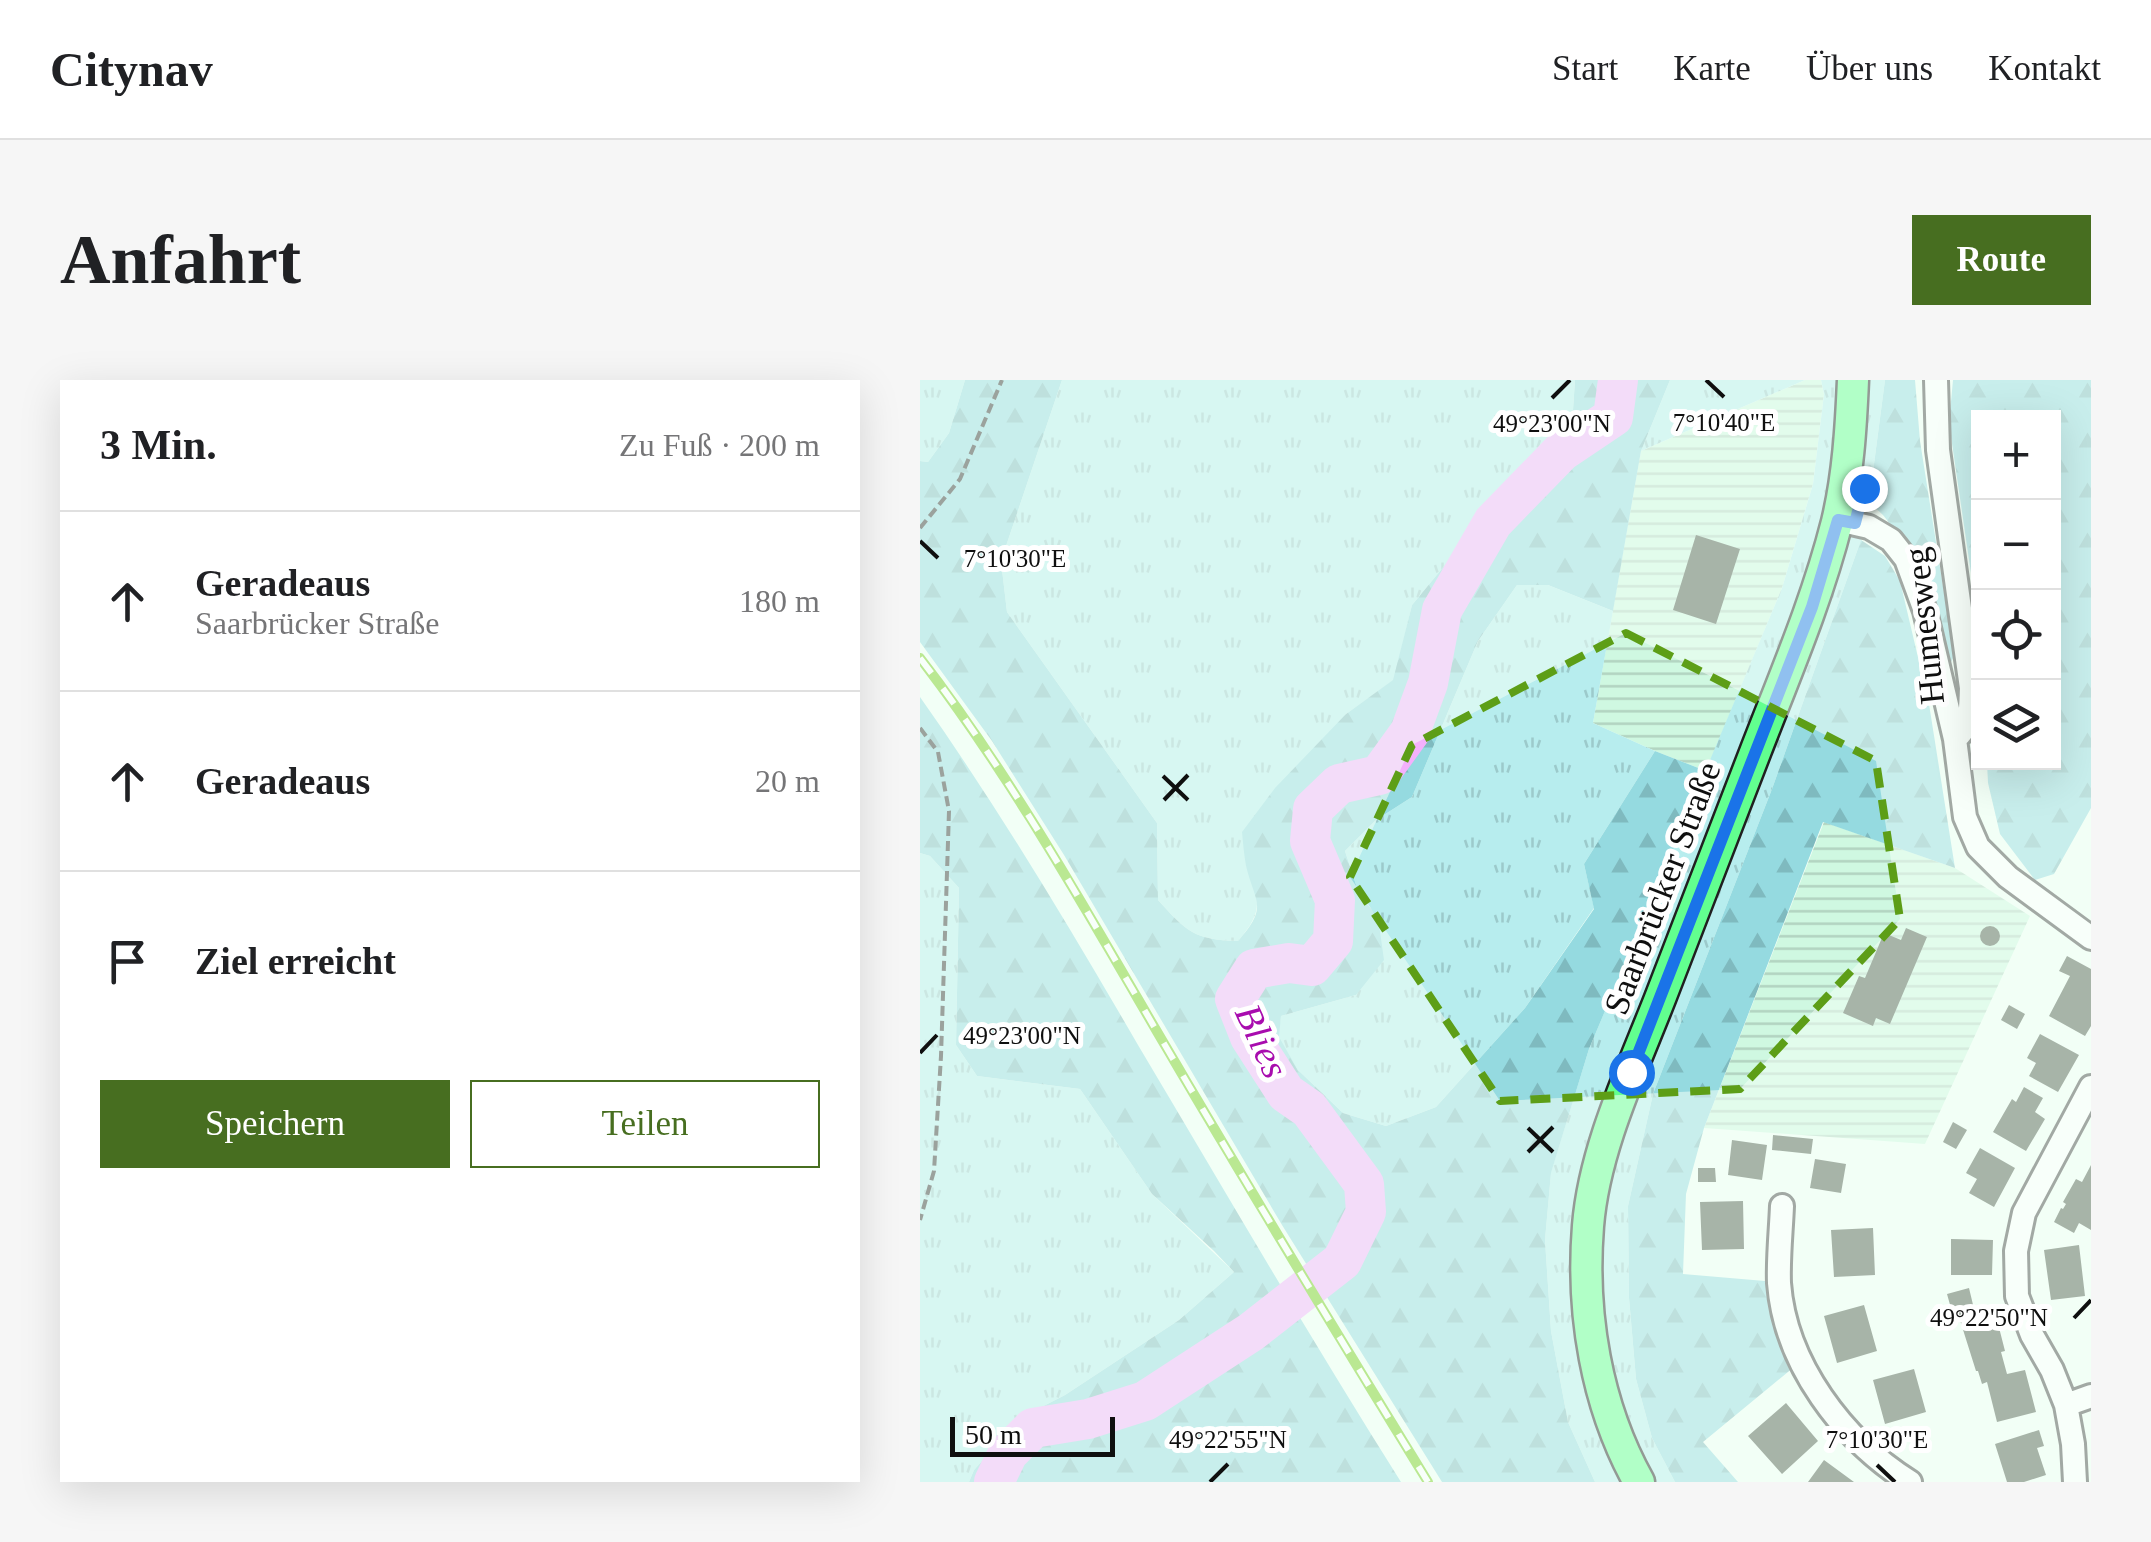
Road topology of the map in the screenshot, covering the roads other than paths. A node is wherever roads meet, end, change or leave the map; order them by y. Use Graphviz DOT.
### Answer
graph roads {
  1 [pos="1852,380"];
  2 [pos="1936,380"];
  3 [pos="1838,520"];
  4 [pos="1955,739"];
  5 [pos="2091,938"];
  6 [pos="2091,1087"];
  7 [pos="1782,1206"];
  8 [pos="2091,1396"];
  9 [pos="2066,1405"];
  10 [pos="1638,1482"];
  11 [pos="1910,1482"];
  12 [pos="2075,1482"];
  1 -- 3 [label="main road, Saarbrücker Straße"];
  2 -- 4 [label="street, Humesweg"];
  3 -- 4 [label="street"];
  3 -- 10 [label="main road, Saarbrücker Straße"];
  4 -- 5 [label="street"];
  6 -- 9 [label="street"];
  7 -- 11 [label="street"];
  8 -- 9 [label="street"];
  9 -- 12 [label="street"];
}
